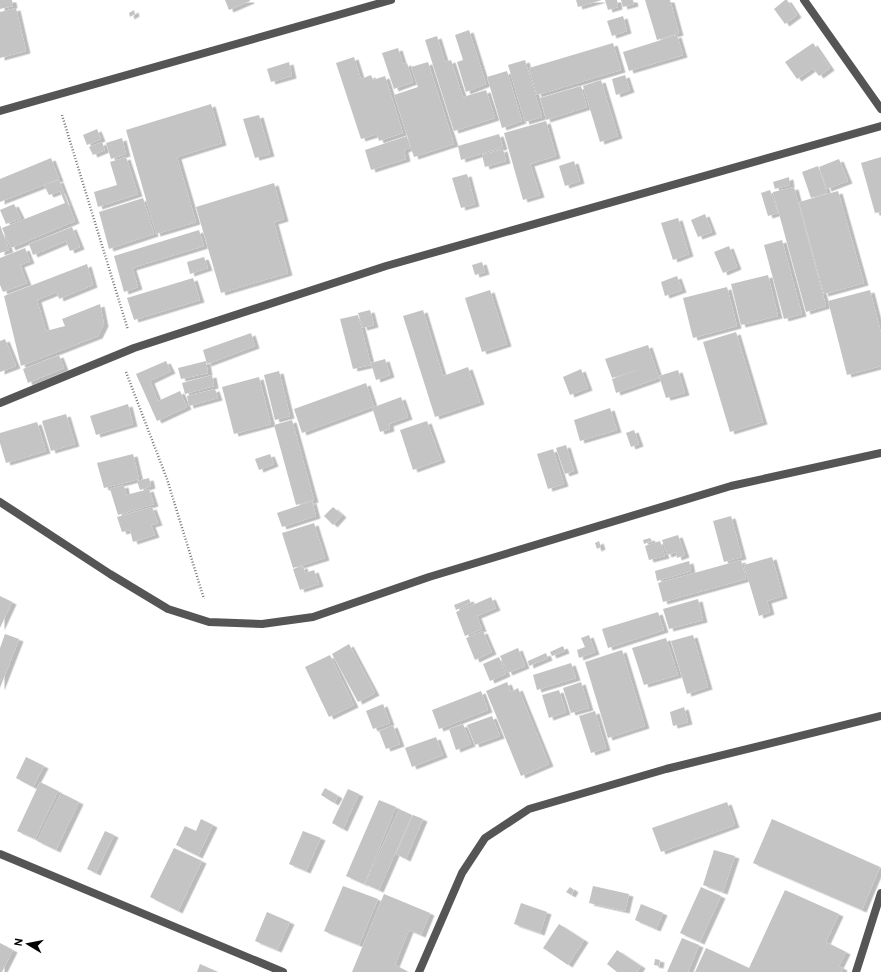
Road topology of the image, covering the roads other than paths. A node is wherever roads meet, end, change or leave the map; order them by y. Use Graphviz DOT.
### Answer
graph roads {
  1 [pos="391,0"];
  2 [pos="804,0"];
  3 [pos="881,108"];
  4 [pos="0,111"];
  5 [pos="881,126"];
  6 [pos="0,403"];
  7 [pos="881,453"];
  8 [pos="0,502"];
  9 [pos="881,716"];
  10 [pos="0,854"];
  11 [pos="881,893"];
  12 [pos="283,972"];
  13 [pos="419,972"];
  14 [pos="856,972"];
  1 -- 4 [label="street"];
  2 -- 3 [label="street"];
  5 -- 6 [label="street"];
  7 -- 8 [label="street"];
  9 -- 13 [label="street"];
  10 -- 12 [label="street"];
  11 -- 14 [label="street"];
}
